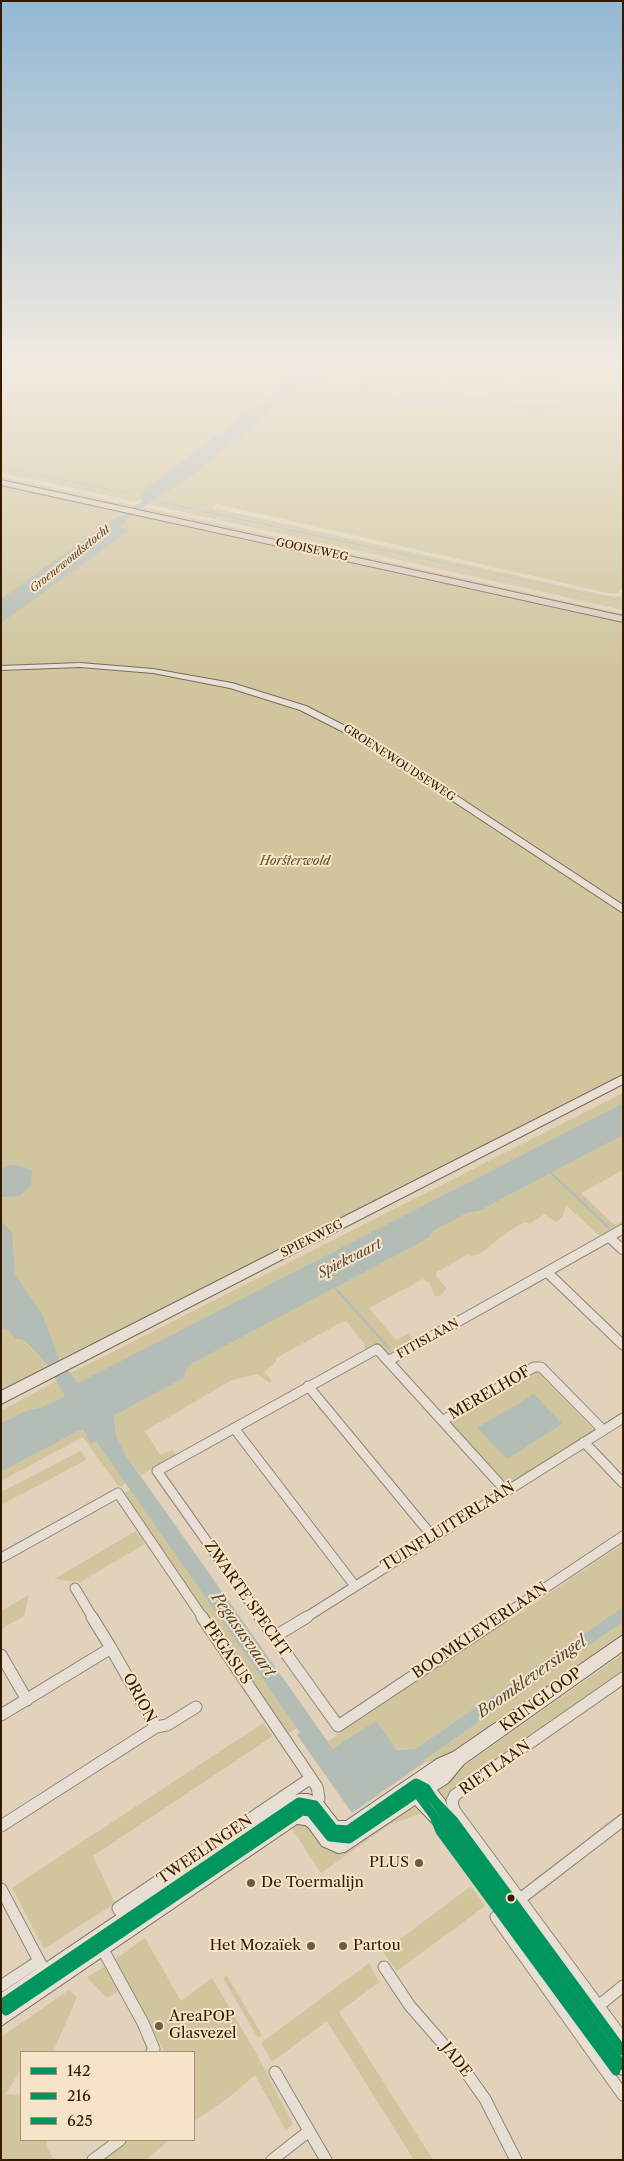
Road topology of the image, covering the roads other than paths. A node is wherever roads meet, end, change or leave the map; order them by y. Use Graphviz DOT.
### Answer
graph roads {
  1 [pos="1,474"];
  2 [pos="1,482"];
  3 [pos="143,509"];
  4 [pos="623,611"];
  5 [pos="623,619"];
  6 [pos="1,668"];
  7 [pos="623,910"];
  8 [pos="623,1079"];
  9 [pos="623,1229"];
  10 [pos="608,1237"];
  11 [pos="623,1250"];
  12 [pos="548,1273"];
  13 [pos="623,1345"];
  14 [pos="388,1361"];
  15 [pos="308,1386"];
  16 [pos="1,1398"];
  17 [pos="623,1418"];
  18 [pos="442,1421"];
  19 [pos="234,1428"];
  20 [pos="603,1430"];
  21 [pos="584,1442"];
  22 [pos="156,1471"];
  23 [pos="623,1483"];
  24 [pos="506,1491"];
  25 [pos="623,1536"];
  26 [pos="433,1537"];
  27 [pos="1,1558"];
  28 [pos="355,1586"];
  29 [pos="75,1588"];
  30 [pos="274,1637"];
  31 [pos="623,1642"];
  32 [pos="111,1648"];
  33 [pos="1,1656"];
  34 [pos="623,1678"];
  35 [pos="27,1700"];
  36 [pos="196,1707"];
  37 [pos="1,1715"];
  38 [pos="338,1726"];
  39 [pos="156,1727"];
  40 [pos="311,1778"];
  41 [pos="420,1789"];
  42 [pos="311,1811"];
  43 [pos="623,1820"];
  44 [pos="1,1826"];
  45 [pos="1,1889"];
  46 [pos="514,1903"];
  47 [pos="127,1925"];
  48 [pos="102,1948"];
  49 [pos="384,1967"];
  50 [pos="45,1972"];
  51 [pos="1,1986"];
  52 [pos="623,1986"];
  53 [pos="1,2004"];
  54 [pos="592,2011"];
  55 [pos="1,2017"];
  56 [pos="623,2039"];
  57 [pos="153,2051"];
  58 [pos="623,2066"];
  59 [pos="275,2072"];
  60 [pos="623,2095"];
  61 [pos="309,2131"];
  62 [pos="119,2141"];
  63 [pos="93,2160"];
  64 [pos="272,2160"];
  65 [pos="326,2160"];
  66 [pos="516,2160"];
  1 -- 3 [label="highway, GOOISEWEG"];
  2 -- 3 [label="highway, GOOISEWEG"];
  3 -- 4 [label="highway, GOOISEWEG"];
  3 -- 5 [label="highway, GOOISEWEG"];
  6 -- 7 [label="street, GROENEWOUDSEWEG"];
  8 -- 16 [label="street, SPIEKWEG"];
  9 -- 10 [label="street, FITISLAAN"];
  10 -- 11 [label="street"];
  10 -- 12 [label="street, FITISLAAN"];
  12 -- 13 [label="street"];
  12 -- 14 [label="street, FITISLAAN"];
  14 -- 15 [label="street, FITISLAAN"];
  14 -- 18 [label="street"];
  15 -- 19 [label="street, FITISLAAN"];
  15 -- 26 [label="street"];
  17 -- 20 [label="street, TUINFLUITERLAAN"];
  18 -- 20 [label="street, MERELHOF"];
  18 -- 24 [label="street"];
  19 -- 22 [label="street, FITISLAAN"];
  19 -- 28 [label="street"];
  20 -- 21 [label="street, TUINFLUITERLAAN"];
  21 -- 23 [label="street"];
  21 -- 24 [label="street, TUINFLUITERLAAN"];
  22 -- 30 [label="street, ZWARTE SPECHT"];
  24 -- 26 [label="street, TUINFLUITERLAAN"];
  25 -- 38 [label="street, BOOMKLEVERLAAN"];
  26 -- 28 [label="street, TUINFLUITERLAAN"];
  27 -- 40 [label="street, PEGASUS"];
  28 -- 30 [label="street, TUINFLUITERLAAN"];
  29 -- 32 [label="street, ORION"];
  30 -- 38 [label="street, ZWARTE SPECHT"];
  31 -- 41 [label="street, KRINGLOOP"];
  32 -- 35 [label="street"];
  32 -- 39 [label="street, ORION"];
  33 -- 35 [label="street"];
  34 -- 46 [label="street, RIETLAAN"];
  35 -- 37 [label="street"];
  36 -- 39 [label="street"];
  39 -- 44 [label="street, ORION"];
  40 -- 42 [label="street, PEGASUS"];
  40 -- 47 [label="street, TWEELINGEN"];
  41 -- 42 [label="street, KRINGLOOP"];
  41 -- 46 [label="street"];
  42 -- 47 [label="street"];
  43 -- 46 [label="street"];
  45 -- 50 [label="street"];
  46 -- 54 [label="street"];
  46 -- 60 [label="street"];
  47 -- 48 [label="street"];
  47 -- 50 [label="street"];
  48 -- 50 [label="street"];
  48 -- 57 [label="street"];
  49 -- 66 [label="street, JADE"];
  50 -- 51 [label="street"];
  50 -- 53 [label="street"];
  50 -- 55 [label="street"];
  52 -- 54 [label="street"];
  54 -- 56 [label="street"];
  54 -- 58 [label="street"];
  59 -- 61 [label="street"];
  61 -- 64 [label="street"];
  61 -- 65 [label="street"];
  62 -- 63 [label="street"];
}
